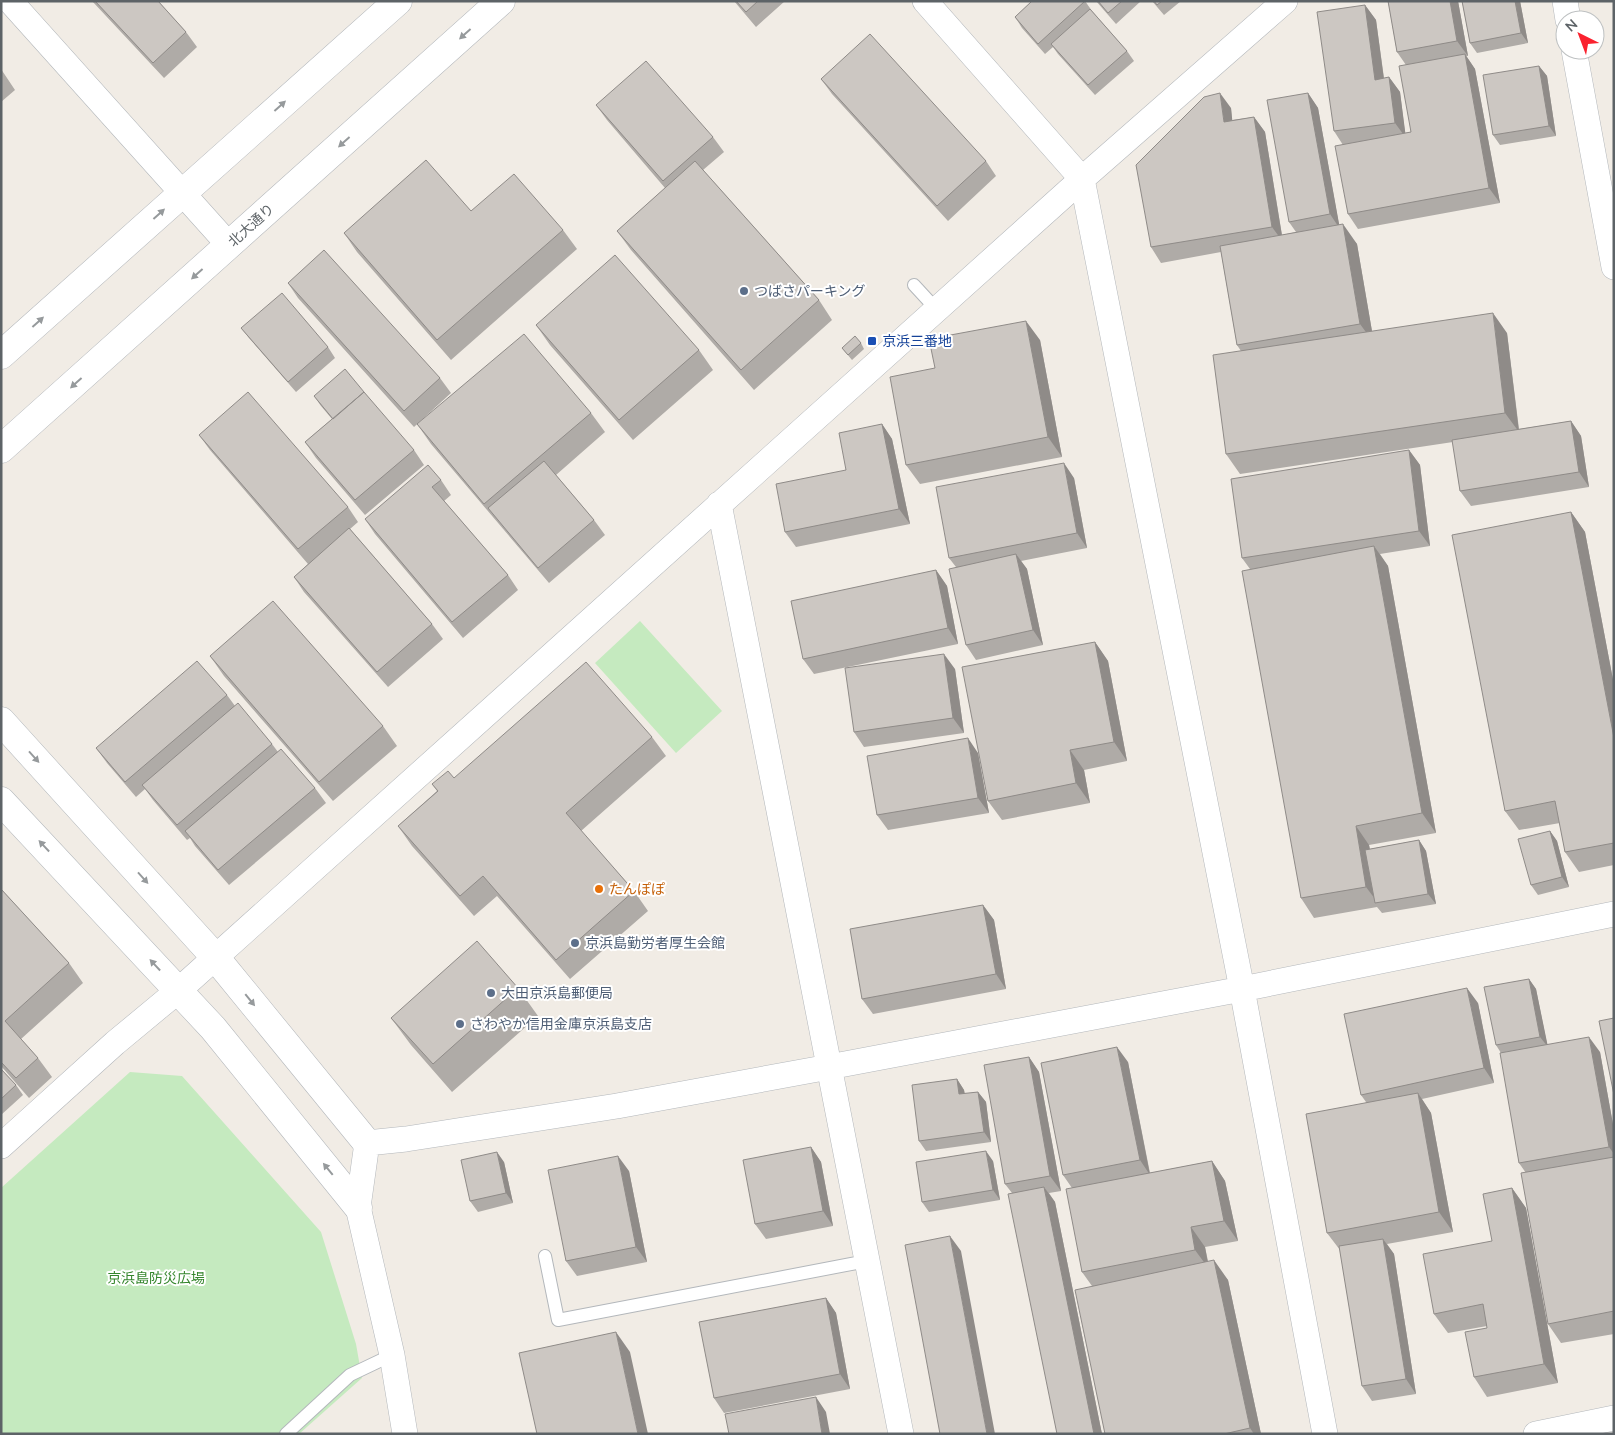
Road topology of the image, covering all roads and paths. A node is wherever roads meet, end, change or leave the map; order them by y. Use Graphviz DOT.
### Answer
graph roads {
  1 [pos="10,1"];
  2 [pos="398,1"];
  3 [pos="501,1"];
  4 [pos="925,1"];
  5 [pos="1285,1"];
  6 [pos="1576,60"];
  7 [pos="1082,179"];
  8 [pos="182,193"];
  9 [pos="229,245"];
  10 [pos="1614,267"];
  11 [pos="914,285"];
  12 [pos="937,310"];
  13 [pos="1,355"];
  14 [pos="1,449"];
  15 [pos="719,504"];
  16 [pos="1,721"];
  17 [pos="1,800"];
  18 [pos="1614,914"];
  19 [pos="215,957"];
  20 [pos="1242,989"];
  21 [pos="179,990"];
  22 [pos="829,1067"];
  23 [pos="367,1143"];
  24 [pos="1,1146"];
  25 [pos="358,1207"];
  26 [pos="545,1256"];
  27 [pos="867,1261"];
  28 [pos="392,1355"];
  29 [pos="1614,1418"];
  30 [pos="286,1434"];
  31 [pos="405,1434"];
  32 [pos="901,1434"];
  33 [pos="1325,1434"];
  34 [pos="1536,1434"];
  1 -- 8 [label="street"];
  8 -- 2 [label="street, one-way"];
  3 -- 9 [label="street, 北大通り, one-way"];
  4 -- 7 [label="street"];
  5 -- 7 [label="street"];
  6 -- 10 [label="street"];
  7 -- 12 [label="street"];
  7 -- 20 [label="street"];
  8 -- 9 [label="street"];
  13 -- 8 [label="street, one-way"];
  9 -- 14 [label="street, 北大通り, one-way"];
  11 -- 12 [label="lane"];
  12 -- 15 [label="street"];
  15 -- 19 [label="street"];
  15 -- 22 [label="street"];
  16 -- 19 [label="street, one-way"];
  21 -- 17 [label="street, one-way"];
  18 -- 20 [label="street"];
  19 -- 21 [label="street"];
  19 -- 23 [label="street, one-way"];
  20 -- 22 [label="street"];
  20 -- 33 [label="street"];
  21 -- 24 [label="street"];
  25 -- 21 [label="street, one-way"];
  22 -- 23 [label="street"];
  22 -- 27 [label="street"];
  23 -- 25 [label="street"];
  25 -- 28 [label="street"];
  26 -- 27 [label="lane"];
  27 -- 32 [label="street"];
  28 -- 30 [label="lane"];
  28 -- 31 [label="street"];
  29 -- 34 [label="street"];
}
